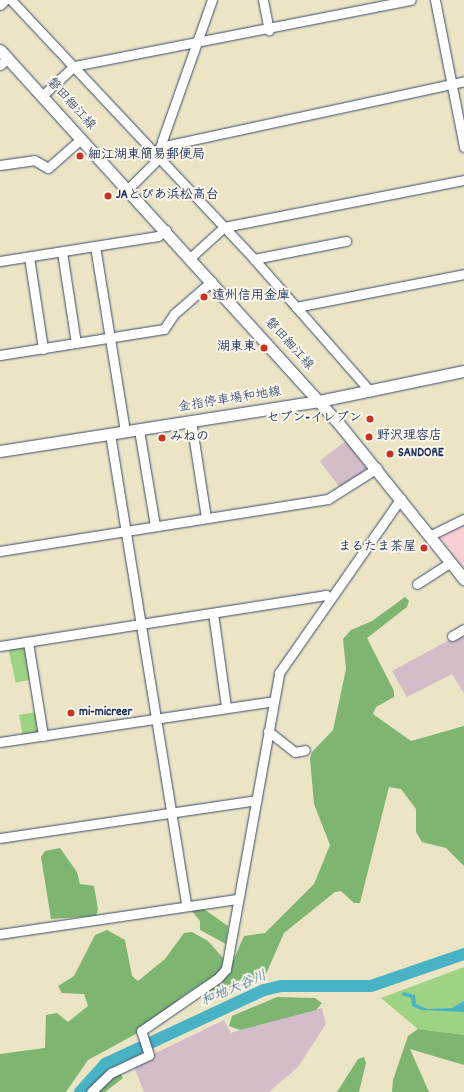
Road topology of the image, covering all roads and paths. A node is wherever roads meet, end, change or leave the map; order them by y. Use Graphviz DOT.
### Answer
graph roads {
  1 [pos="5,0"];
  2 [pos="12,0"];
  3 [pos="212,0"];
  4 [pos="263,0"];
  5 [pos="411,0"];
  6 [pos="435,0"];
  7 [pos="0,5"];
  8 [pos="269,30"];
  9 [pos="197,42"];
  10 [pos="0,50"];
  11 [pos="4,62"];
  12 [pos="74,66"];
  13 [pos="464,81"];
  14 [pos="452,86"];
  15 [pos="42,96"];
  16 [pos="81,139"];
  17 [pos="160,147"];
  18 [pos="464,147"];
  19 [pos="159,158"];
  20 [pos="0,165"];
  21 [pos="464,180"];
  22 [pos="128,188"];
  23 [pos="224,227"];
  24 [pos="166,230"];
  25 [pos="346,241"];
  26 [pos="95,246"];
  27 [pos="62,252"];
  28 [pos="29,257"];
  29 [pos="191,257"];
  30 [pos="254,259"];
  31 [pos="0,261"];
  32 [pos="464,274"];
  33 [pos="212,281"];
  34 [pos="296,307"];
  35 [pos="110,338"];
  36 [pos="76,343"];
  37 [pos="43,349"];
  38 [pos="0,355"];
  39 [pos="464,371"];
  40 [pos="370,391"];
  41 [pos="319,401"];
  42 [pos="191,421"];
  43 [pos="139,430"];
  44 [pos="124,432"];
  45 [pos="110,434"];
  46 [pos="0,451"];
  47 [pos="377,468"];
  48 [pos="401,498"];
  49 [pos="206,518"];
  50 [pos="464,519"];
  51 [pos="155,526"];
  52 [pos="126,531"];
  53 [pos="431,535"];
  54 [pos="0,550"];
  55 [pos="451,562"];
  56 [pos="464,579"];
  57 [pos="417,584"];
  58 [pos="330,598"];
  59 [pos="213,613"];
  60 [pos="141,624"];
  61 [pos="464,629"];
  62 [pos="452,636"];
  63 [pos="28,642"];
  64 [pos="0,646"];
  65 [pos="274,701"];
  66 [pos="226,707"];
  67 [pos="156,718"];
  68 [pos="268,731"];
  69 [pos="42,736"];
  70 [pos="0,742"];
  71 [pos="305,750"];
  72 [pos="256,800"];
  73 [pos="171,811"];
  74 [pos="0,838"];
  75 [pos="237,899"];
  76 [pos="186,905"];
  77 [pos="0,934"];
  78 [pos="91,1092"];
  1 -- 7 [label="street"];
  2 -- 12 [label="street"];
  3 -- 9 [label="street"];
  4 -- 8 [label="street"];
  5 -- 8 [label="street"];
  6 -- 14 [label="street"];
  8 -- 9 [label="street"];
  9 -- 12 [label="street"];
  9 -- 17 [label="street"];
  10 -- 11 [label="main road, 磐田細江線"];
  11 -- 15 [label="main road, 磐田細江線"];
  12 -- 15 [label="street"];
  12 -- 19 [label="street"];
  13 -- 14 [label="street"];
  14 -- 17 [label="street"];
  14 -- 18 [label="street"];
  15 -- 16 [label="main road, 磐田細江線"];
  16 -- 20 [label="street"];
  16 -- 22 [label="main road, 磐田細江線"];
  17 -- 19 [label="street"];
  19 -- 22 [label="street"];
  19 -- 23 [label="street"];
  21 -- 23 [label="street"];
  22 -- 24 [label="main road, 磐田細江線"];
  23 -- 29 [label="street"];
  23 -- 30 [label="street"];
  24 -- 26 [label="street"];
  24 -- 29 [label="main road, 磐田細江線"];
  25 -- 30 [label="street"];
  26 -- 27 [label="street"];
  26 -- 35 [label="street"];
  27 -- 28 [label="street"];
  27 -- 36 [label="street"];
  28 -- 31 [label="street"];
  28 -- 37 [label="street"];
  29 -- 33 [label="main road, 磐田細江線"];
  30 -- 34 [label="street"];
  32 -- 34 [label="street"];
  33 -- 35 [label="street"];
  33 -- 41 [label="main road, 磐田細江線"];
  34 -- 40 [label="street"];
  35 -- 36 [label="street"];
  35 -- 44 [label="street"];
  36 -- 37 [label="street"];
  37 -- 38 [label="street"];
  39 -- 40 [label="main road, 金指停車場和地線"];
  40 -- 41 [label="main road, 金指停車場和地線"];
  41 -- 42 [label="main road, 金指停車場和地線"];
  41 -- 47 [label="main road, 磐田細江線"];
  42 -- 43 [label="main road, 金指停車場和地線"];
  42 -- 49 [label="street"];
  43 -- 44 [label="main road, 金指停車場和地線"];
  43 -- 51 [label="street"];
  44 -- 45 [label="main road, 金指停車場和地線"];
  45 -- 46 [label="main road, 金指停車場和地線"];
  45 -- 52 [label="street"];
  47 -- 48 [label="main road, 磐田細江線"];
  47 -- 49 [label="street"];
  48 -- 53 [label="main road, 磐田細江線"];
  48 -- 58 [label="street"];
  49 -- 51 [label="street"];
  50 -- 53 [label="street"];
  51 -- 52 [label="street"];
  52 -- 54 [label="street"];
  52 -- 60 [label="street"];
  53 -- 55 [label="main road, 磐田細江線"];
  55 -- 56 [label="main road, 磐田細江線"];
  55 -- 57 [label="street"];
  58 -- 59 [label="street"];
  58 -- 65 [label="street"];
  59 -- 60 [label="street"];
  59 -- 66 [label="street"];
  60 -- 63 [label="street"];
  60 -- 67 [label="street"];
  61 -- 62 [label="street"];
  63 -- 64 [label="street"];
  63 -- 69 [label="street"];
  65 -- 66 [label="street"];
  65 -- 68 [label="street"];
  66 -- 67 [label="street"];
  67 -- 69 [label="street"];
  67 -- 73 [label="street"];
  68 -- 71 [label="street"];
  68 -- 72 [label="street"];
  69 -- 70 [label="street"];
  72 -- 73 [label="street"];
  72 -- 75 [label="street"];
  73 -- 74 [label="street"];
  73 -- 76 [label="street"];
  75 -- 76 [label="street"];
  75 -- 78 [label="street"];
  76 -- 77 [label="street"];
}
